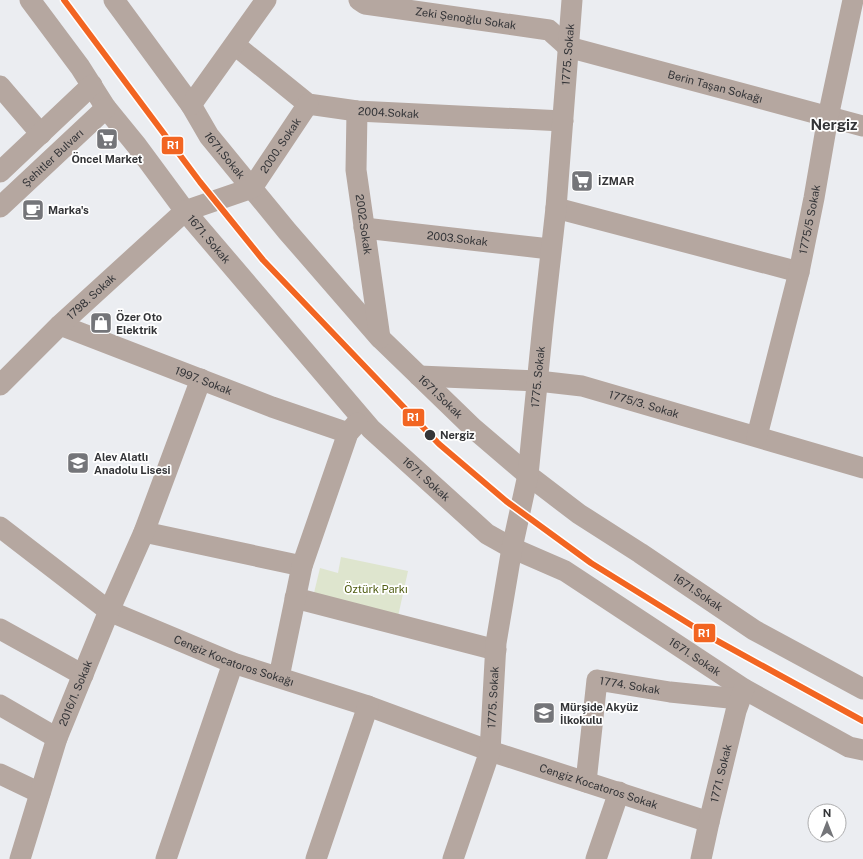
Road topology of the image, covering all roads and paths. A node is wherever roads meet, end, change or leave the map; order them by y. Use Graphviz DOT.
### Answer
graph roads {
  1 [pos="30,0"];
  2 [pos="114,0"];
  3 [pos="266,0"];
  4 [pos="359,0"];
  5 [pos="572,0"];
  6 [pos="853,0"];
  7 [pos="235,45"];
  8 [pos="568,47"];
  9 [pos="92,85"];
  10 [pos="0,86"];
  11 [pos="308,104"];
  12 [pos="191,105"];
  13 [pos="106,108"];
  14 [pos="357,111"];
  15 [pos="828,116"];
  16 [pos="563,121"];
  17 [pos="863,126"];
  18 [pos="41,134"];
  19 [pos="0,172"];
  20 [pos="252,188"];
  21 [pos="0,207"];
  22 [pos="556,208"];
  23 [pos="185,211"];
  24 [pos="364,228"];
  25 [pos="550,249"];
  26 [pos="799,272"];
  27 [pos="60,325"];
  28 [pos="380,338"];
  29 [pos="419,376"];
  30 [pos="201,379"];
  31 [pos="538,381"];
  32 [pos="0,385"];
  33 [pos="0,393"];
  34 [pos="355,426"];
  35 [pos="757,436"];
  36 [pos="863,468"];
  37 [pos="528,475"];
  38 [pos="0,527"];
  39 [pos="144,532"];
  40 [pos="512,548"];
  41 [pos="302,566"];
  42 [pos="295,598"];
  43 [pos="109,612"];
  44 [pos="0,629"];
  45 [pos="496,650"];
  46 [pos="233,662"];
  47 [pos="83,675"];
  48 [pos="279,677"];
  49 [pos="863,689"];
  50 [pos="742,694"];
  51 [pos="0,705"];
  52 [pos="368,706"];
  53 [pos="57,738"];
  54 [pos="863,750"];
  55 [pos="490,751"];
  56 [pos="0,774"];
  57 [pos="586,782"];
  58 [pos="619,792"];
  59 [pos="40,793"];
  60 [pos="708,822"];
  61 [pos="20,859"];
  62 [pos="166,859"];
  63 [pos="316,859"];
  64 [pos="453,859"];
  65 [pos="596,859"];
  66 [pos="701,859"];
  1 -- 9 [label="street"];
  2 -- 12 [label="street, 1671.Sokak"];
  3 -- 7 [label="street"];
  4 -- 8 [label="street, Zeki Şenoğlu Sokak"];
  5 -- 8 [label="street, 1775. Sokak"];
  6 -- 15 [label="street, 1775/5 Sokak"];
  7 -- 11 [label="street"];
  7 -- 12 [label="street"];
  8 -- 15 [label="street, Berin Taşan Sokağı"];
  8 -- 16 [label="street, 1775. Sokak"];
  9 -- 13 [label="street, 1671. Sokak"];
  9 -- 18 [label="street"];
  10 -- 18 [label="street"];
  11 -- 14 [label="street, 2004.Sokak"];
  11 -- 20 [label="street, 2000. Sokak"];
  12 -- 20 [label="street, 1671.Sokak"];
  13 -- 21 [label="street, Şehitler Bulvarı"];
  13 -- 23 [label="street, 1671. Sokak"];
  14 -- 16 [label="street, 2004.Sokak"];
  14 -- 24 [label="street, 2002.Sokak"];
  15 -- 17 [label="street, Berin Taşan Sokağı"];
  15 -- 26 [label="street, 1775/5 Sokak"];
  16 -- 22 [label="street, 1775. Sokak"];
  18 -- 19 [label="street"];
  20 -- 23 [label="street"];
  20 -- 28 [label="street, 1671.Sokak"];
  22 -- 25 [label="street, 1775. Sokak"];
  22 -- 26 [label="street"];
  23 -- 27 [label="street, 1798. Sokak"];
  23 -- 34 [label="street, 1671. Sokak"];
  24 -- 25 [label="street, 2003.Sokak"];
  24 -- 28 [label="street, 2002.Sokak"];
  25 -- 31 [label="street, 1775. Sokak"];
  26 -- 35 [label="street, 1775/5 Sokak"];
  27 -- 30 [label="street, 1997. Sokak"];
  27 -- 32 [label="street, 1798. Sokak"];
  27 -- 33 [label="street"];
  28 -- 29 [label="street, 1671.Sokak"];
  29 -- 31 [label="street, 1775/3. Sokak"];
  29 -- 37 [label="street, 1671.Sokak"];
  30 -- 34 [label="street, 1997. Sokak"];
  30 -- 39 [label="street, 2016/1. Sokak"];
  31 -- 35 [label="street, 1775/3. Sokak"];
  31 -- 37 [label="street, 1775. Sokak"];
  34 -- 40 [label="street, 1671. Sokak"];
  34 -- 41 [label="street"];
  35 -- 36 [label="street, 1775/3. Sokak"];
  37 -- 40 [label="street, 1775. Sokak"];
  37 -- 49 [label="street, 1671.Sokak"];
  38 -- 43 [label="street, Cengiz Kocatoros Sokağı"];
  39 -- 41 [label="street"];
  39 -- 43 [label="street, 2016/1. Sokak"];
  40 -- 45 [label="street, 1775. Sokak"];
  40 -- 50 [label="street, 1671. Sokak"];
  41 -- 42 [label="street"];
  42 -- 45 [label="street"];
  42 -- 48 [label="street"];
  43 -- 46 [label="street, Cengiz Kocatoros Sokağı"];
  43 -- 47 [label="street, 2016/1. Sokak"];
  44 -- 47 [label="street"];
  45 -- 55 [label="street, 1775. Sokak"];
  46 -- 48 [label="street, Cengiz Kocatoros Sokağı"];
  46 -- 62 [label="street"];
  47 -- 53 [label="street, 2016/1. Sokak"];
  48 -- 52 [label="street, Cengiz Kocatoros Sokağı"];
  50 -- 54 [label="street, 1671. Sokak"];
  50 -- 57 [label="street, 1774. Sokak"];
  50 -- 60 [label="street, 1771. Sokak"];
  51 -- 53 [label="street"];
  52 -- 55 [label="street, Cengiz Kocatoros Sokağı"];
  52 -- 63 [label="street"];
  53 -- 59 [label="street, 2016/1. Sokak"];
  55 -- 57 [label="street, Cengiz Kocatoros Sokak"];
  55 -- 64 [label="street, 1775. Sokak"];
  56 -- 59 [label="street"];
  57 -- 58 [label="street, Cengiz Kocatoros Sokak"];
  58 -- 60 [label="street, Cengiz Kocatoros Sokak"];
  58 -- 65 [label="street"];
  59 -- 61 [label="street, 2016/1. Sokak"];
  60 -- 66 [label="street, 1771. Sokak"];
}
